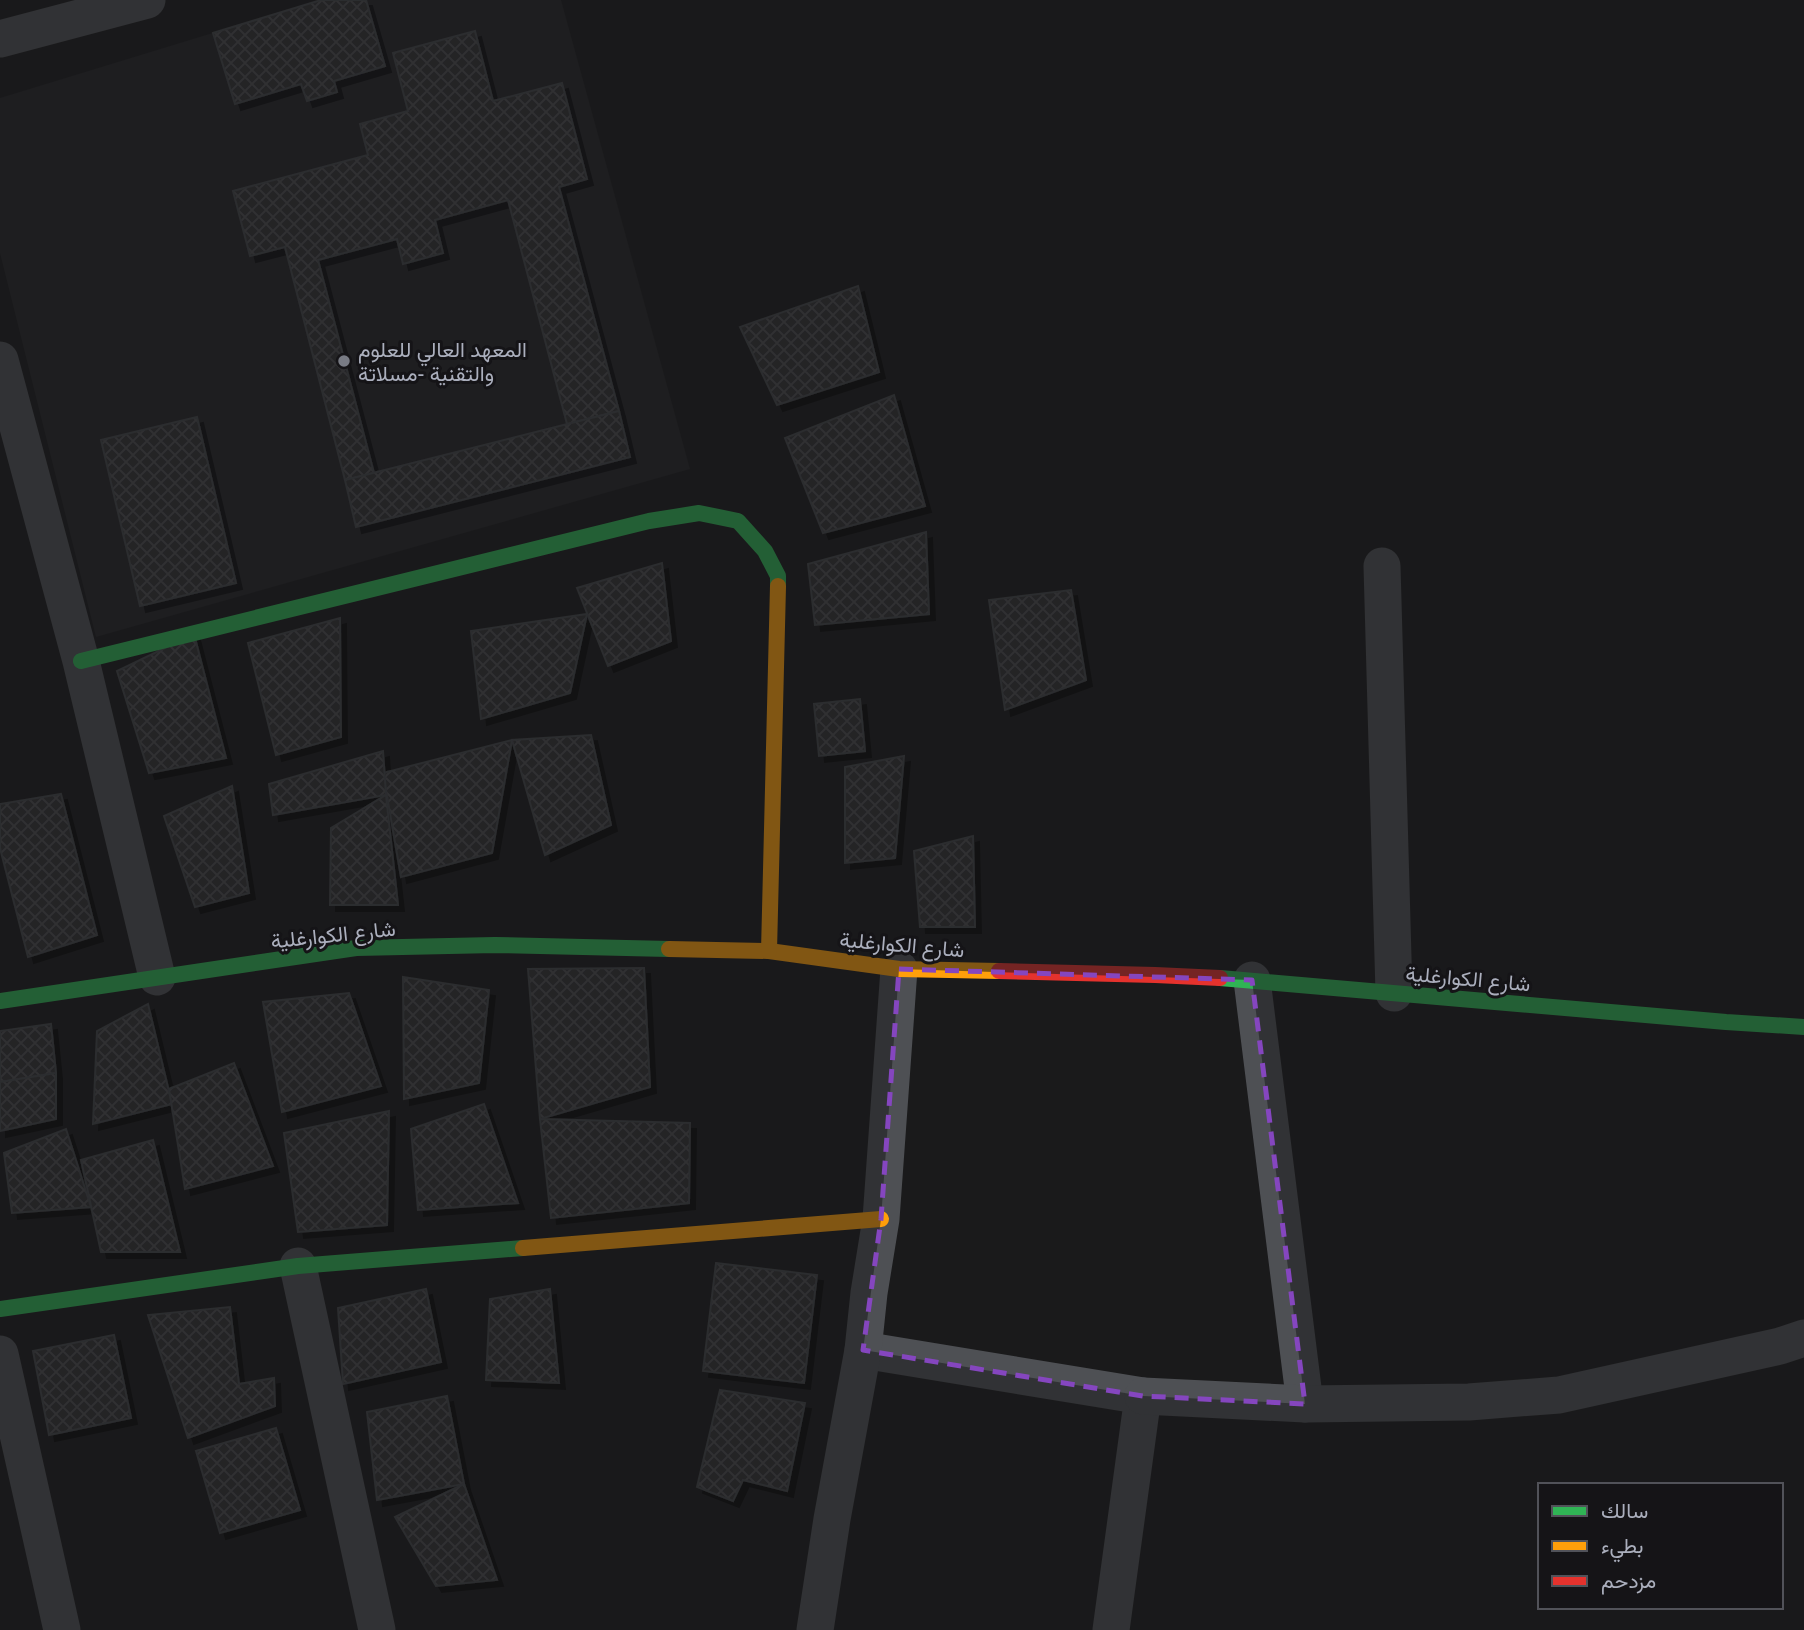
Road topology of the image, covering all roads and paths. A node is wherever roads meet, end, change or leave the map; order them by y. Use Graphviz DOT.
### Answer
graph roads {
  1 [pos="147,0"];
  2 [pos="0,39"];
  3 [pos="1,365"];
  4 [pos="1382,566"];
  5 [pos="81,662"];
  6 [pos="769,951"];
  7 [pos="899,969"];
  8 [pos="157,977"];
  9 [pos="1252,980"];
  10 [pos="1394,993"];
  11 [pos="0,1001"];
  12 [pos="1804,1027"];
  13 [pos="881,1219"];
  14 [pos="298,1266"];
  15 [pos="0,1309"];
  16 [pos="1804,1338"];
  17 [pos="863,1350"];
  18 [pos="0,1354"];
  19 [pos="1143,1396"];
  20 [pos="1305,1404"];
  21 [pos="62,1630"];
  22 [pos="377,1630"];
  23 [pos="815,1630"];
  24 [pos="1111,1630"];
  1 -- 2 [label="street"];
  3 -- 5 [label="street"];
  4 -- 10 [label="street"];
  5 -- 6 [label="street"];
  5 -- 8 [label="street"];
  6 -- 7 [label="street, شارع الكوارغلية"];
  6 -- 8 [label="street, شارع الكوارغلية"];
  7 -- 9 [label="street, شارع الكوارغلية"];
  7 -- 13 [label="street"];
  8 -- 11 [label="street, شارع الكوارغلية"];
  9 -- 10 [label="street, شارع الكوارغلية"];
  9 -- 20 [label="street"];
  10 -- 12 [label="street, شارع الكوارغلية"];
  13 -- 14 [label="street"];
  13 -- 17 [label="street"];
  14 -- 15 [label="street"];
  14 -- 22 [label="street"];
  16 -- 20 [label="street"];
  17 -- 19 [label="street"];
  17 -- 23 [label="street"];
  18 -- 21 [label="street"];
  19 -- 20 [label="street"];
  19 -- 24 [label="street"];
}
